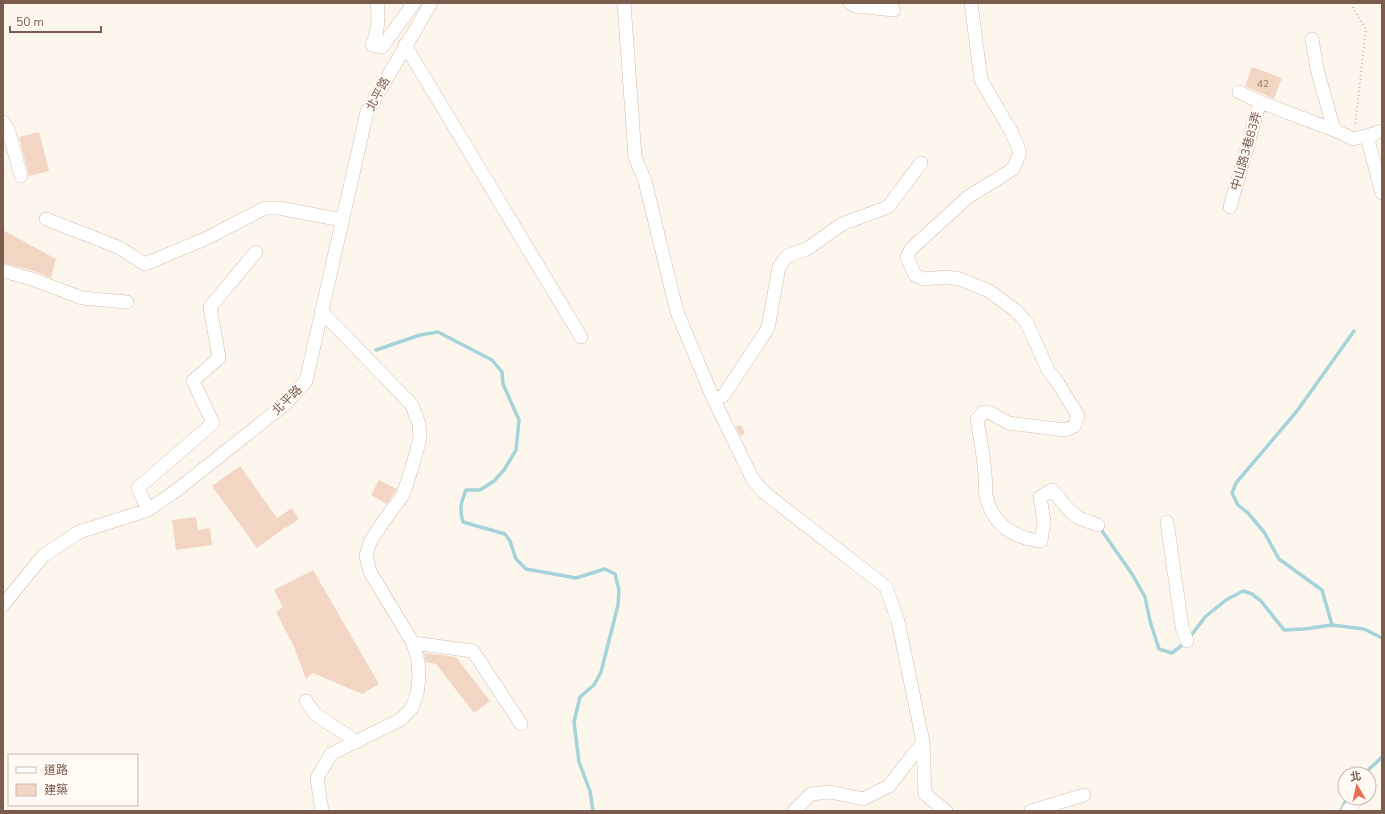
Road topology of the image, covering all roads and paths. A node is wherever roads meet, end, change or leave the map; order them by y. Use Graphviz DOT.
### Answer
graph roads {
  1 [pos="377,3"];
  2 [pos="414,3"];
  3 [pos="431,3"];
  4 [pos="624,3"];
  5 [pos="850,3"];
  6 [pos="971,3"];
  7 [pos="1354,3"];
  8 [pos="894,10"];
  9 [pos="1312,39"];
  10 [pos="405,45"];
  11 [pos="1239,92"];
  12 [pos="1260,102"];
  13 [pos="3,122"];
  14 [pos="1334,130"];
  15 [pos="1374,136"];
  16 [pos="1353,139"];
  17 [pos="921,163"];
  18 [pos="21,176"];
  19 [pos="1382,193"];
  20 [pos="1230,207"];
  21 [pos="46,219"];
  22 [pos="342,220"];
  23 [pos="256,252"];
  24 [pos="3,271"];
  25 [pos="127,302"];
  26 [pos="321,311"];
  27 [pos="581,337"];
  28 [pos="714,400"];
  29 [pos="148,510"];
  30 [pos="1167,522"];
  31 [pos="1098,525"];
  32 [pos="3,605"];
  33 [pos="1187,641"];
  34 [pos="413,643"];
  35 [pos="306,701"];
  36 [pos="521,724"];
  37 [pos="357,742"];
  38 [pos="923,742"];
  39 [pos="1084,795"];
  40 [pos="322,811"];
  41 [pos="794,811"];
  42 [pos="946,811"];
  43 [pos="1031,811"];
  1 -- 2 [label="street"];
  3 -- 10 [label="street, 北平路"];
  4 -- 28 [label="street"];
  5 -- 8 [label="street"];
  6 -- 31 [label="street"];
  7 -- 16 [label="path"];
  9 -- 14 [label="street"];
  10 -- 22 [label="street, 北平路"];
  10 -- 27 [label="street"];
  11 -- 12 [label="street"];
  12 -- 14 [label="street, 中山路3巷83弄"];
  12 -- 20 [label="street, 中山路3巷83弄"];
  13 -- 18 [label="street"];
  14 -- 16 [label="street, 中山路3巷83弄"];
  15 -- 16 [label="street"];
  15 -- 19 [label="street"];
  17 -- 28 [label="street"];
  21 -- 22 [label="street"];
  22 -- 26 [label="street, 北平路"];
  23 -- 29 [label="street"];
  24 -- 25 [label="street"];
  26 -- 29 [label="street, 北平路"];
  26 -- 34 [label="street"];
  28 -- 38 [label="street"];
  29 -- 32 [label="street, 北平路"];
  30 -- 33 [label="street"];
  34 -- 36 [label="street"];
  34 -- 37 [label="street"];
  35 -- 37 [label="street"];
  37 -- 40 [label="street"];
  38 -- 41 [label="street"];
  38 -- 42 [label="street"];
  39 -- 43 [label="street"];
}
